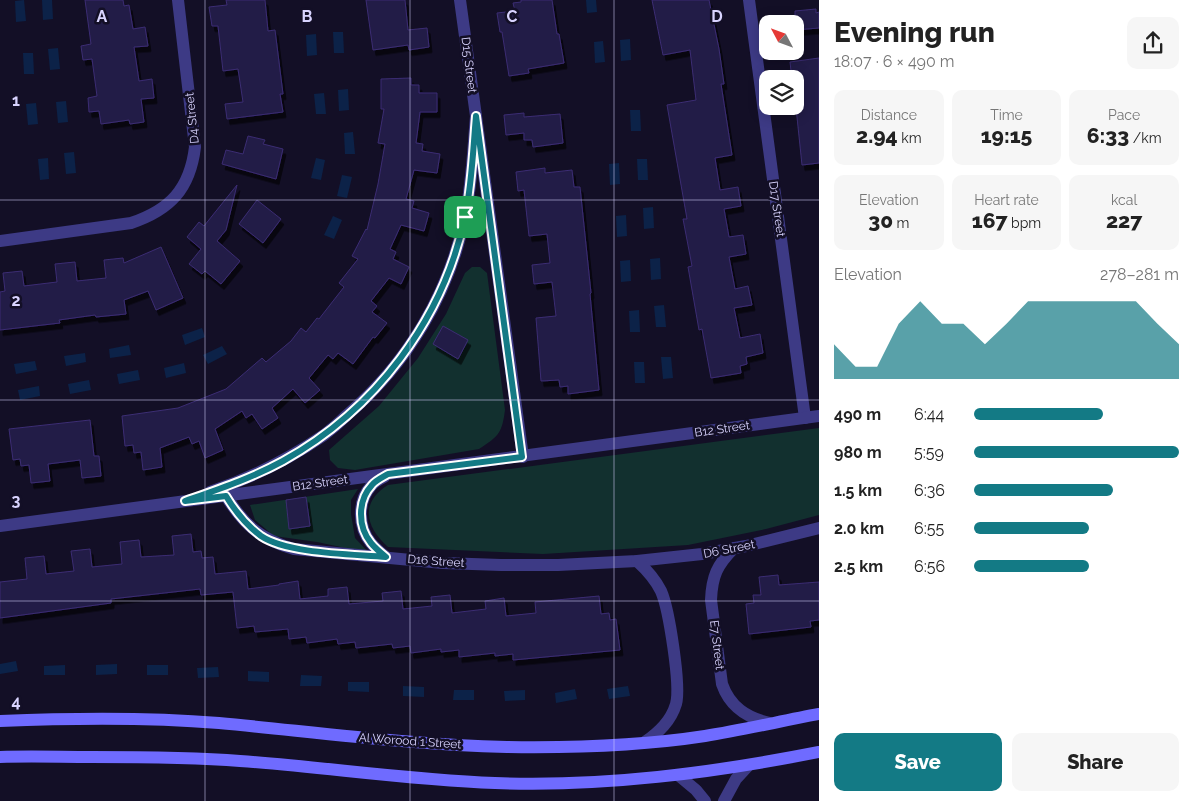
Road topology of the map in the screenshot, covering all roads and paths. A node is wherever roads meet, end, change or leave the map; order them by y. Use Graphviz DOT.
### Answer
graph roads {
  1 [pos="178,0"];
  2 [pos="460,0"];
  3 [pos="749,0"];
  4 [pos="476,116"];
  5 [pos="0,241"];
  6 [pos="819,416"];
  7 [pos="805,418"];
  8 [pos="522,457"];
  9 [pos="388,474"];
  10 [pos="226,496"];
  11 [pos="185,501"];
  12 [pos="0,526"];
  13 [pos="819,528"];
  14 [pos="734,548"];
  15 [pos="386,557"];
  16 [pos="637,561"];
  17 [pos="819,714"];
  18 [pos="0,721"];
  19 [pos="770,723"];
  20 [pos="646,742"];
  21 [pos="819,752"];
  22 [pos="0,756"];
  23 [pos="748,766"];
  24 [pos="678,775"];
  25 [pos="705,801"];
  26 [pos="724,801"];
  1 -- 5 [label="street, D4 Street"];
  2 -- 4 [label="street, D15 Street"];
  3 -- 7 [label="street, D17 Street"];
  4 -- 8 [label="street, D15 Street"];
  4 -- 11 [label="street"];
  6 -- 7 [label="street, B12 Street"];
  7 -- 8 [label="street, B12 Street"];
  8 -- 9 [label="street, B12 Street"];
  9 -- 10 [label="street, B12 Street"];
  9 -- 15 [label="street"];
  10 -- 11 [label="street, B12 Street"];
  10 -- 15 [label="street, D16 Street"];
  11 -- 12 [label="street, B12 Street"];
  13 -- 14 [label="street, D6 Street"];
  14 -- 16 [label="street, D6 Street"];
  14 -- 19 [label="street, E7 Street"];
  15 -- 16 [label="street, D16 Street"];
  16 -- 20 [label="street"];
  17 -- 19 [label="street, Al Worood 1 Street"];
  18 -- 20 [label="street, Al Worood 1 Street"];
  19 -- 20 [label="street, Al Worood 1 Street"];
  21 -- 23 [label="street"];
  22 -- 24 [label="street"];
  23 -- 24 [label="street"];
  23 -- 26 [label="street"];
  24 -- 25 [label="street"];
}
